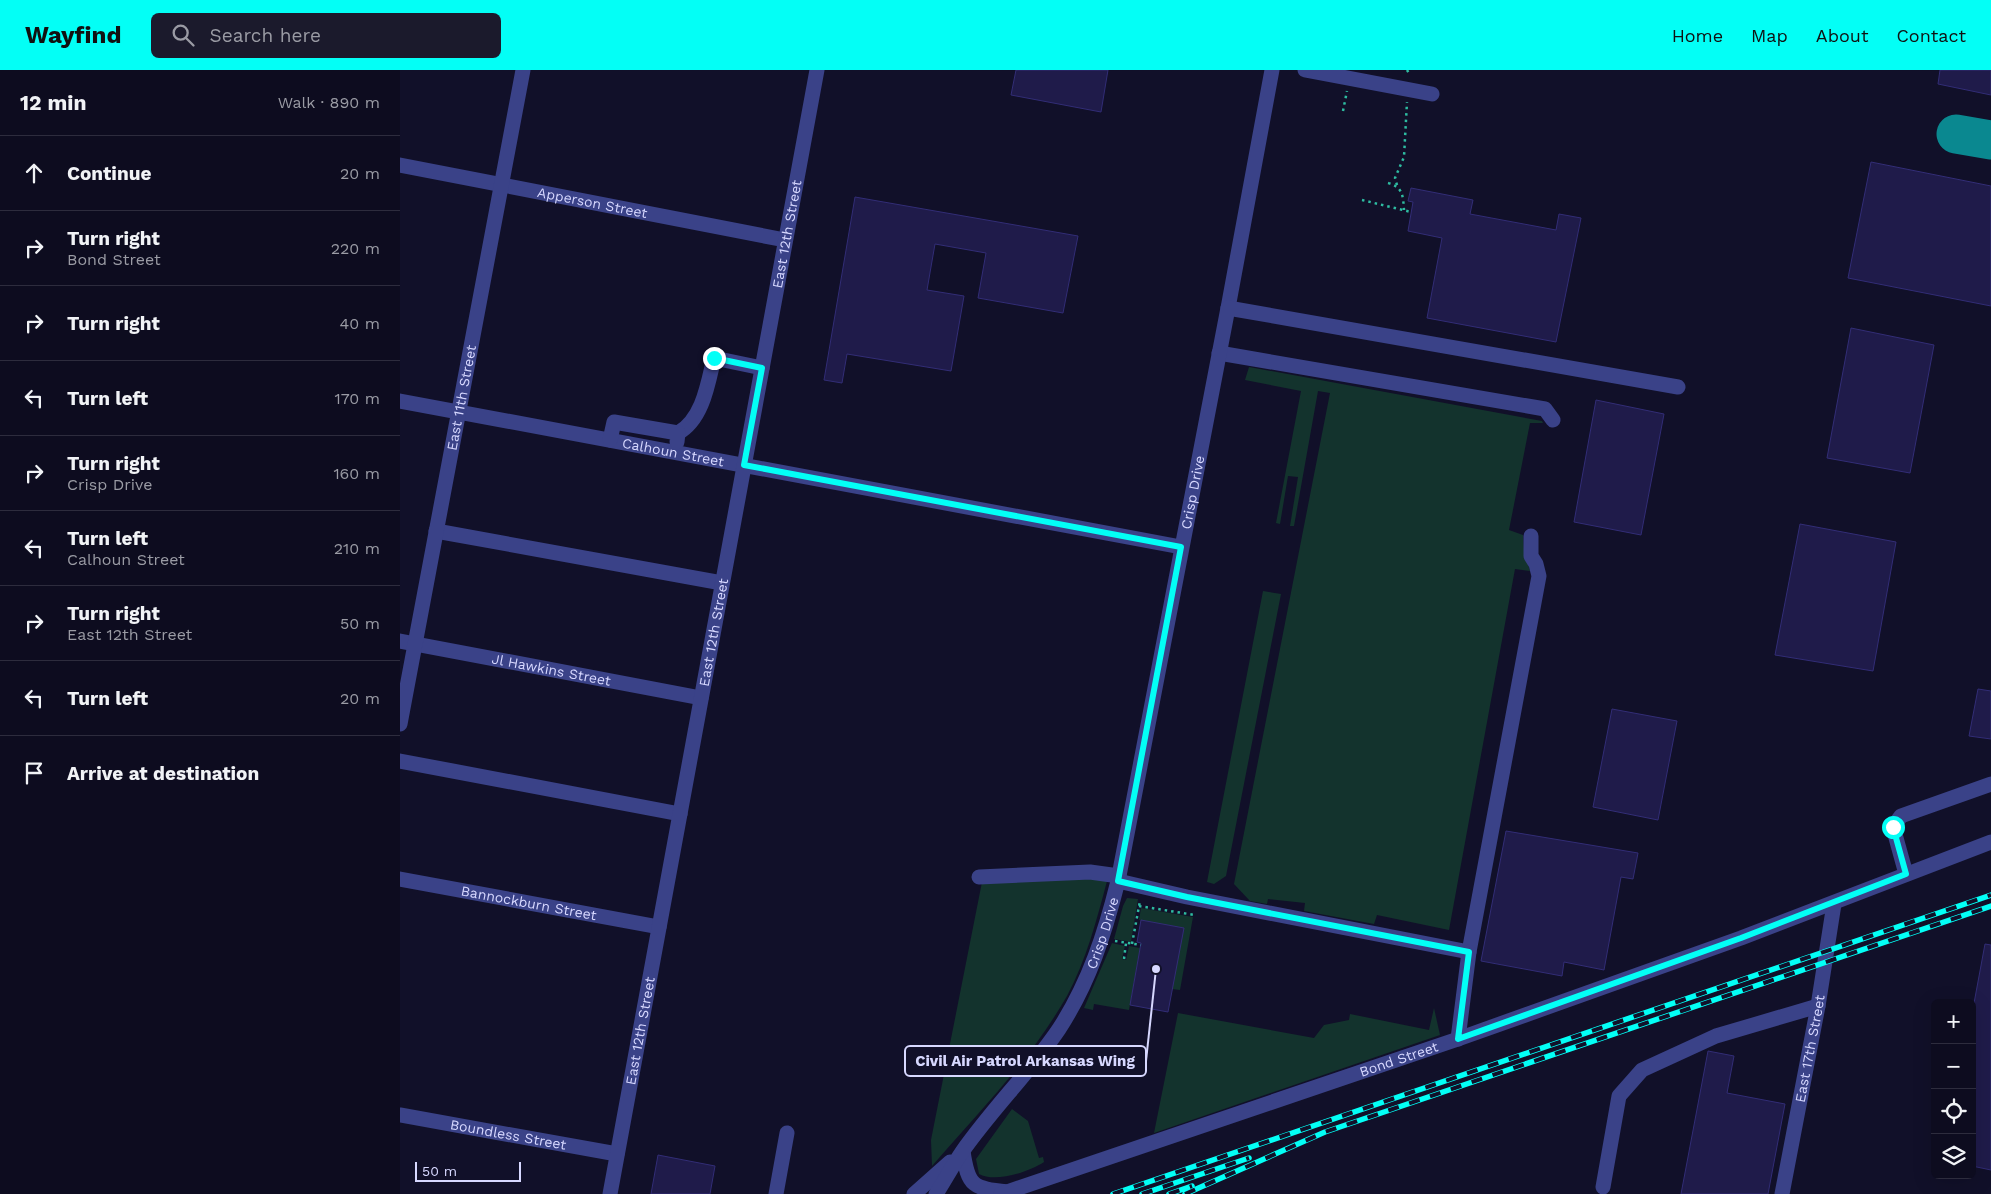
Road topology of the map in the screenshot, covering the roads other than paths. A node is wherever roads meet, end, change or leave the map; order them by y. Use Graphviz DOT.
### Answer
graph roads {
  1 [pos="523,70"];
  2 [pos="817,70"];
  3 [pos="1272,70"];
  4 [pos="1304,70"];
  5 [pos="1376,76"];
  6 [pos="1432,94"];
  7 [pos="400,165"];
  8 [pos="501,185"];
  9 [pos="785,240"];
  10 [pos="1228,308"];
  11 [pos="1219,353"];
  12 [pos="762,368"];
  13 [pos="1678,387"];
  14 [pos="400,401"];
  15 [pos="459,412"];
  16 [pos="1553,420"];
  17 [pos="678,433"];
  18 [pos="610,440"];
  19 [pos="674,452"];
  20 [pos="744,465"];
  21 [pos="436,531"];
  22 [pos="1531,536"];
  23 [pos="1181,547"];
  24 [pos="722,583"];
  25 [pos="400,641"];
  26 [pos="415,644"];
  27 [pos="701,698"];
  28 [pos="400,724"];
  29 [pos="400,761"];
  30 [pos="1991,784"];
  31 [pos="680,814"];
  32 [pos="1991,842"];
  33 [pos="1906,874"];
  34 [pos="979,877"];
  35 [pos="1118,878"];
  36 [pos="400,879"];
  37 [pos="1834,904"];
  38 [pos="659,927"];
  39 [pos="1469,952"];
  40 [pos="1818,1006"];
  41 [pos="1458,1039"];
  42 [pos="400,1115"];
  43 [pos="787,1133"];
  44 [pos="963,1151"];
  45 [pos="617,1154"];
  46 [pos="1603,1187"];
  47 [pos="1005,1193"];
  48 [pos="610,1194"];
  49 [pos="776,1194"];
  50 [pos="914,1194"];
  51 [pos="936,1194"];
  52 [pos="1782,1194"];
  1 -- 8 [label="street, East 11th Street"];
  2 -- 9 [label="street, East 12th Street"];
  3 -- 10 [label="street, Crisp Drive"];
  4 -- 5 [label="street"];
  5 -- 6 [label="street"];
  7 -- 8 [label="street, Apperson Street"];
  8 -- 9 [label="street, Apperson Street"];
  8 -- 15 [label="street, East 11th Street"];
  9 -- 12 [label="street, East 12th Street"];
  10 -- 11 [label="street, Crisp Drive"];
  10 -- 13 [label="street"];
  11 -- 16 [label="street"];
  11 -- 23 [label="street, Crisp Drive"];
  12 -- 17 [label="street"];
  12 -- 20 [label="street, East 12th Street"];
  14 -- 15 [label="street, Calhoun Street"];
  15 -- 18 [label="street, Calhoun Street"];
  15 -- 21 [label="street, East 11th Street"];
  17 -- 18 [label="street"];
  17 -- 19 [label="street"];
  18 -- 19 [label="street, Calhoun Street"];
  19 -- 20 [label="street, Calhoun Street"];
  20 -- 23 [label="street, Calhoun Street"];
  20 -- 24 [label="street, East 12th Street"];
  21 -- 24 [label="street"];
  21 -- 26 [label="street, East 11th Street"];
  22 -- 39 [label="street"];
  23 -- 35 [label="street, Crisp Drive"];
  24 -- 27 [label="street, East 12th Street"];
  25 -- 26 [label="street, Jl Hawkins Street"];
  26 -- 27 [label="street, Jl Hawkins Street"];
  26 -- 28 [label="street, East 11th Street"];
  27 -- 31 [label="street, East 12th Street"];
  29 -- 31 [label="street"];
  30 -- 33 [label="street"];
  31 -- 38 [label="street, East 12th Street"];
  32 -- 33 [label="street, Bond Street"];
  33 -- 37 [label="street, Bond Street"];
  34 -- 35 [label="street"];
  35 -- 39 [label="street"];
  35 -- 44 [label="street, Crisp Drive"];
  36 -- 38 [label="street, Bannockburn Street"];
  37 -- 40 [label="street, East 17th Street"];
  37 -- 41 [label="street, Bond Street"];
  38 -- 45 [label="street, East 12th Street"];
  39 -- 41 [label="street"];
  40 -- 46 [label="street"];
  40 -- 52 [label="street, East 17th Street"];
  41 -- 47 [label="street, Bond Street"];
  42 -- 45 [label="street, Boundless Street"];
  43 -- 49 [label="street"];
  44 -- 47 [label="street"];
  44 -- 50 [label="street, Crisp Drive"];
  44 -- 51 [label="street, Crisp Drive"];
  45 -- 48 [label="street, East 12th Street"];
}
